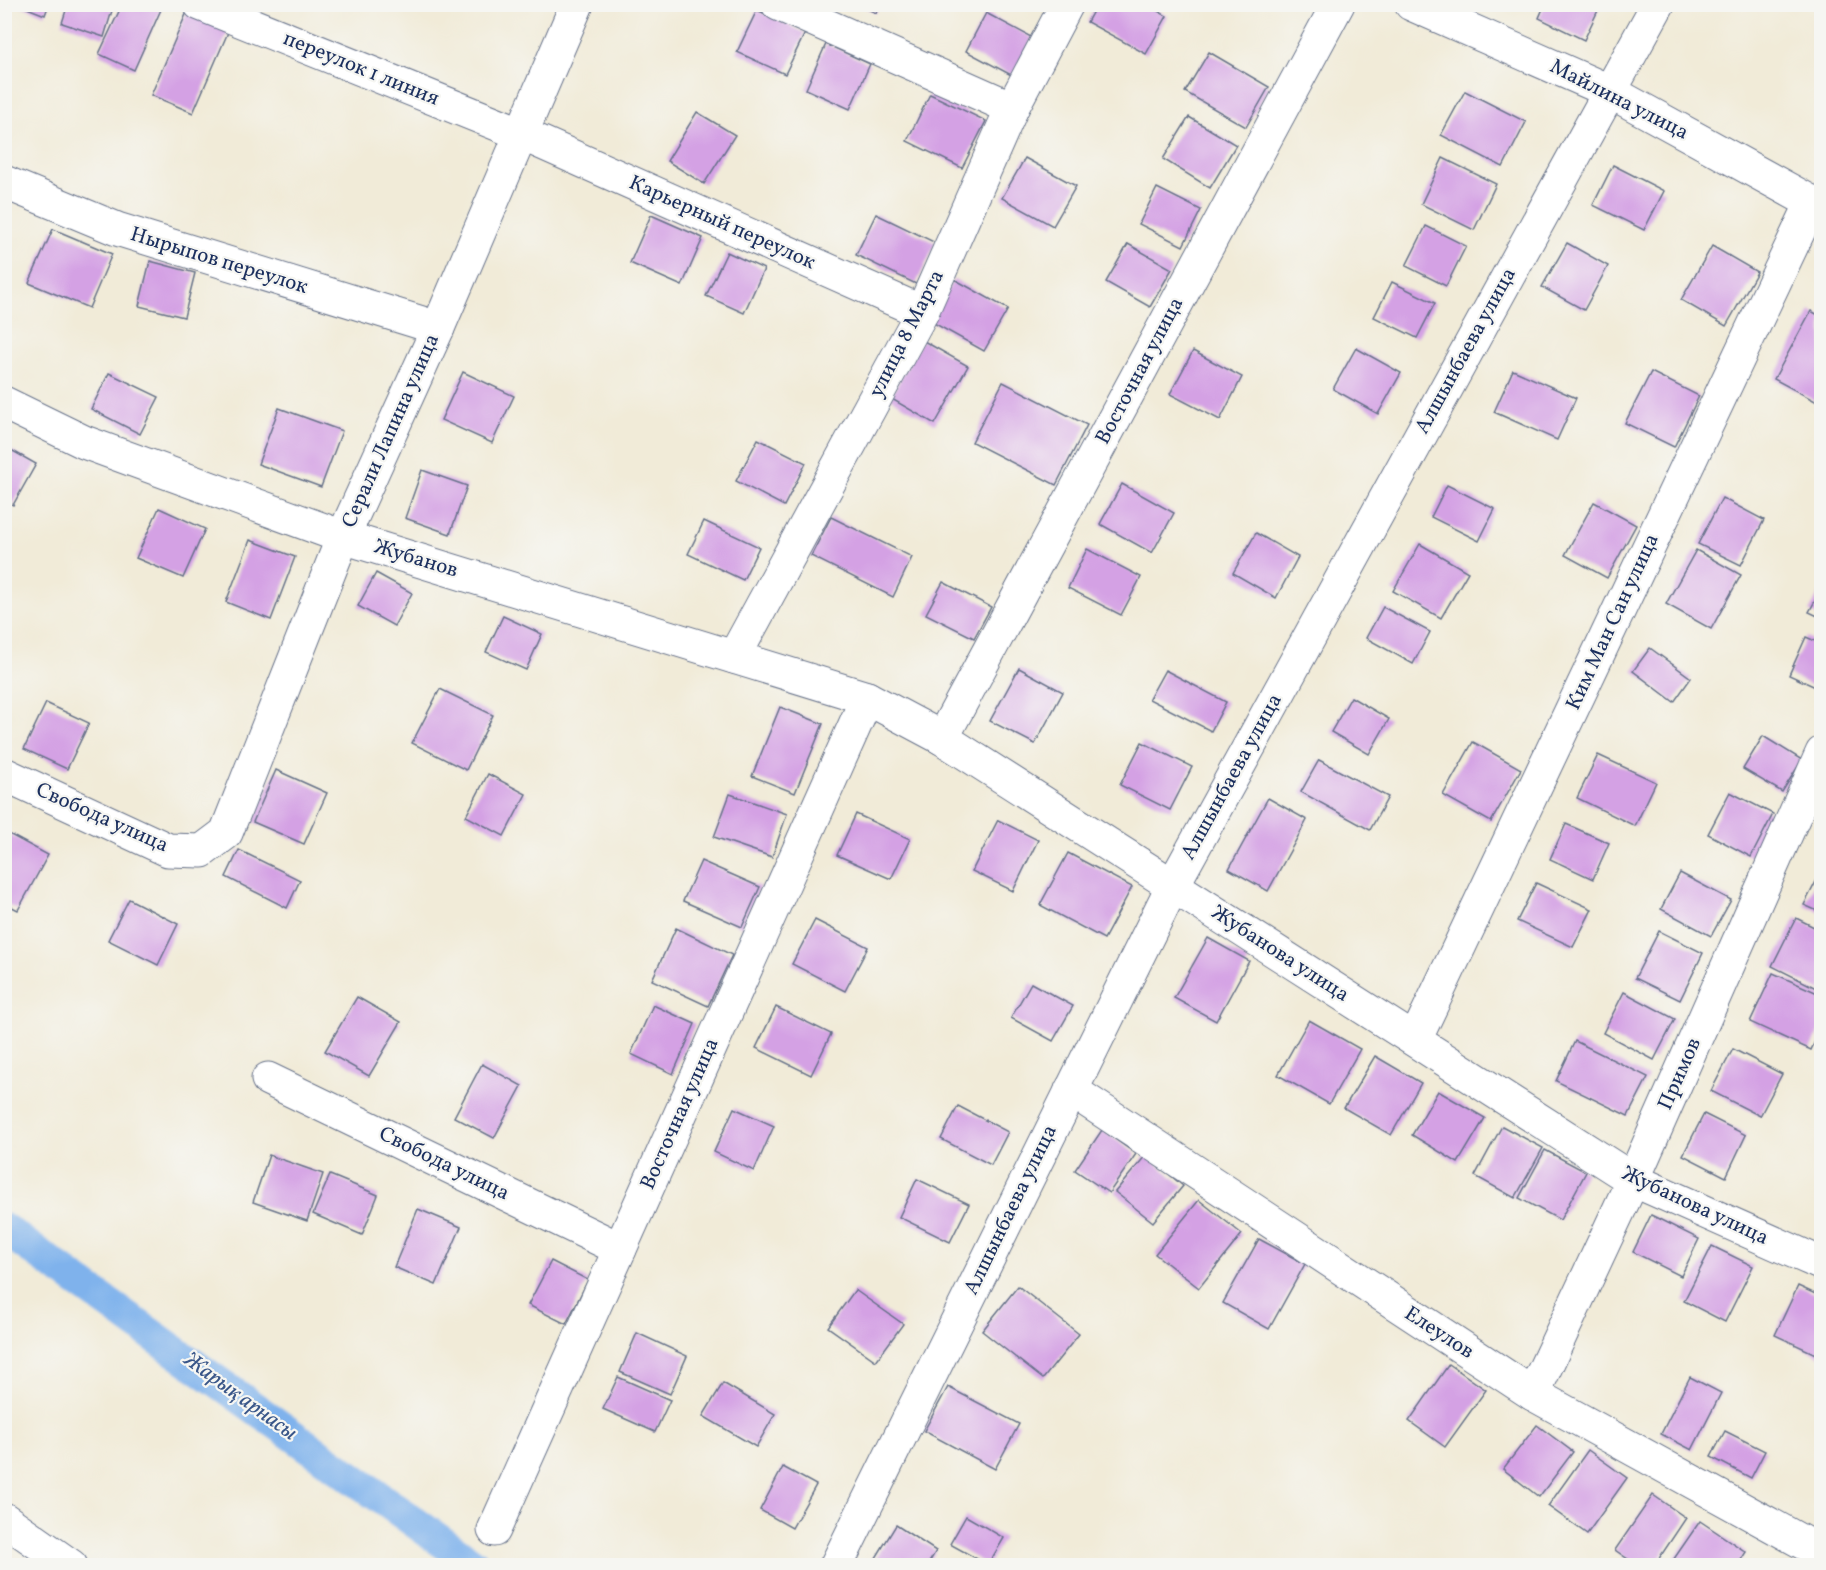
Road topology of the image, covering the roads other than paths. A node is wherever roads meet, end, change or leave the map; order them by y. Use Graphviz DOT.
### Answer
graph roads {
  1 [pos="200,4"];
  2 [pos="577,4"];
  3 [pos="778,4"];
  4 [pos="1067,4"];
  5 [pos="1338,4"];
  6 [pos="1411,4"];
  7 [pos="1658,4"];
  8 [pos="1609,91"];
  9 [pos="1012,108"];
  10 [pos="522,134"];
  11 [pos="4,182"];
  12 [pos="1817,206"];
  13 [pos="922,312"];
  14 [pos="438,328"];
  15 [pos="4,403"];
  16 [pos="343,537"];
  17 [pos="734,657"];
  18 [pos="867,698"];
  19 [pos="942,738"];
  20 [pos="1821,753"];
  21 [pos="4,774"];
  22 [pos="202,851"];
  23 [pos="1173,885"];
  24 [pos="1415,1040"];
  25 [pos="268,1079"];
  26 [pos="1071,1090"];
  27 [pos="1633,1180"];
  28 [pos="620,1249"];
  29 [pos="1821,1263"];
  30 [pos="1533,1394"];
  31 [pos="4,1519"];
  32 [pos="494,1530"];
  33 [pos="1821,1553"];
  34 [pos="71,1566"];
  35 [pos="836,1566"];
  1 -- 10 [label="street, переулок 1 линия"];
  2 -- 10 [label="street, Серали Лапина улица"];
  3 -- 9 [label="street"];
  4 -- 9 [label="street, улица 8 Марта"];
  5 -- 19 [label="street, Восточная улица"];
  6 -- 8 [label="street, Майлина улица"];
  7 -- 8 [label="street, Алшынбаева улица"];
  8 -- 12 [label="street, Майлина улица"];
  8 -- 23 [label="street, Алшынбаева улица"];
  9 -- 13 [label="street, улица 8 Марта"];
  10 -- 13 [label="street, Карьерный переулок"];
  10 -- 14 [label="street, Серали Лапина улица"];
  11 -- 14 [label="street, Нырыпов переулок"];
  12 -- 24 [label="street, Ким Ман Сан улица"];
  13 -- 17 [label="street, улица 8 Марта"];
  14 -- 16 [label="street, Серали Лапина улица"];
  15 -- 16 [label="street, Жубанов"];
  16 -- 17 [label="street, Жубанов"];
  16 -- 22 [label="street, Серали Лапина улица"];
  17 -- 18 [label="street, Жубанова улица"];
  18 -- 19 [label="street, Жубанова улица"];
  18 -- 28 [label="street, Восточная улица"];
  19 -- 23 [label="street, Жубанова улица"];
  20 -- 27 [label="street, Примов"];
  21 -- 22 [label="street, Свобода улица"];
  23 -- 24 [label="street, Жубанова улица"];
  23 -- 26 [label="street, Алшынбаева улица"];
  24 -- 27 [label="street, Жубанова улица"];
  25 -- 28 [label="street, Свобода улица"];
  26 -- 30 [label="street, Елеулов"];
  26 -- 35 [label="street, Алшынбаева улица"];
  27 -- 29 [label="street, Жубанова улица"];
  27 -- 30 [label="street, Примов"];
  28 -- 32 [label="street, Восточная улица"];
  30 -- 33 [label="street, Елеулов"];
  31 -- 34 [label="street"];
}
